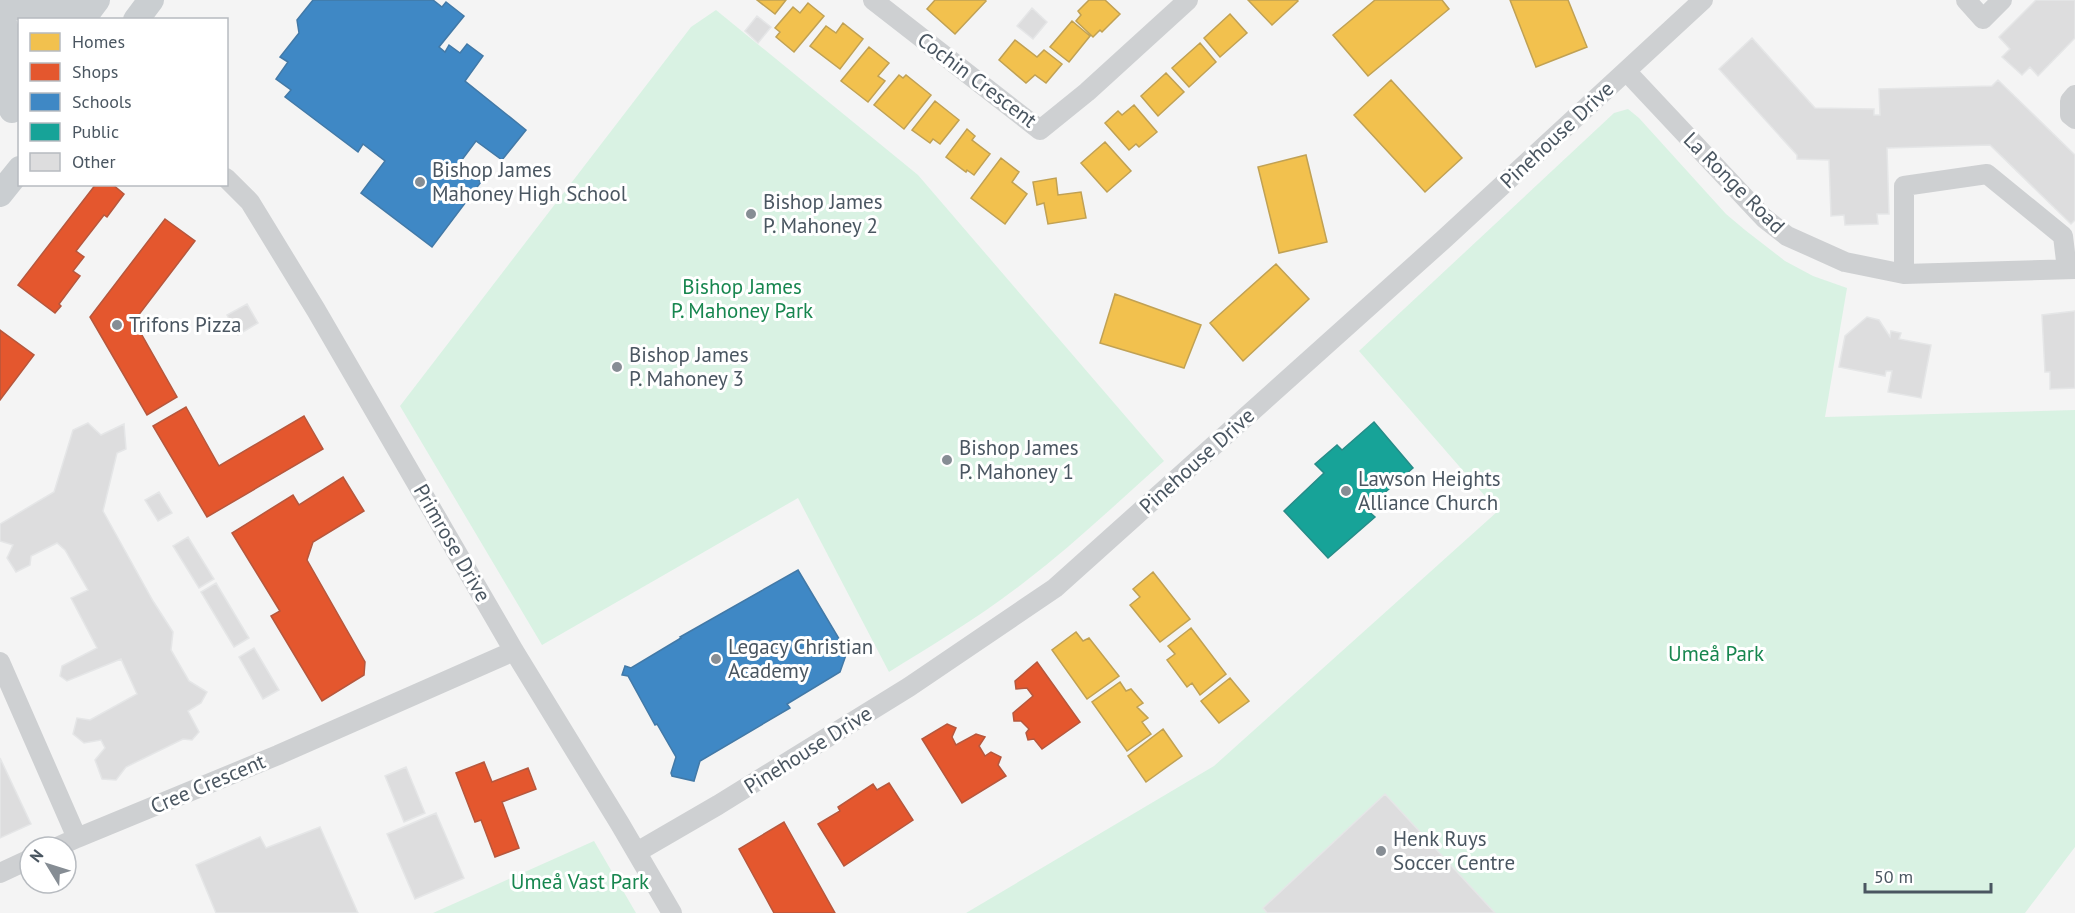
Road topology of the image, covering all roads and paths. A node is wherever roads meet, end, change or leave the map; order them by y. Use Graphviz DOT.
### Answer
graph roads {
  1 [pos="79,0"];
  2 [pos="97,0"];
  3 [pos="151,0"];
  4 [pos="873,0"];
  5 [pos="1188,0"];
  6 [pos="1703,0"];
  7 [pos="1966,0"];
  8 [pos="2002,0"];
  9 [pos="0,7"];
  10 [pos="84,18"];
  11 [pos="138,18"];
  12 [pos="18,19"];
  13 [pos="1627,72"];
  14 [pos="2075,95"];
  15 [pos="10,112"];
  16 [pos="2075,119"];
  17 [pos="18,172"];
  18 [pos="228,180"];
  19 [pos="0,194"];
  20 [pos="2069,234"];
  21 [pos="2071,269"];
  22 [pos="1904,274"];
  23 [pos="514,651"];
  24 [pos="0,662"];
  25 [pos="76,835"];
  26 [pos="78,838"];
  27 [pos="637,852"];
  28 [pos="18,865"];
  29 [pos="0,873"];
  30 [pos="672,913"];
  1 -- 9 [label="main road"];
  2 -- 10 [label="main road"];
  3 -- 11 [label="main road"];
  4 -- 5 [label="street, Cochin Crescent"];
  6 -- 13 [label="street, Pinehouse Drive"];
  7 -- 8 [label="street"];
  9 -- 12 [label="street"];
  9 -- 15 [label="main road"];
  13 -- 22 [label="street, La Ronge Road"];
  13 -- 27 [label="street, Pinehouse Drive"];
  14 -- 16 [label="street"];
  17 -- 19 [label="main road"];
  18 -- 23 [label="street, Primrose Drive"];
  20 -- 21 [label="street"];
  20 -- 22 [label="street"];
  21 -- 22 [label="street, La Ronge Road"];
  23 -- 26 [label="street, Cree Crescent"];
  23 -- 27 [label="street, Primrose Drive"];
  24 -- 25 [label="street"];
  27 -- 30 [label="street, Primrose Drive"];
  28 -- 29 [label="street"];
}
